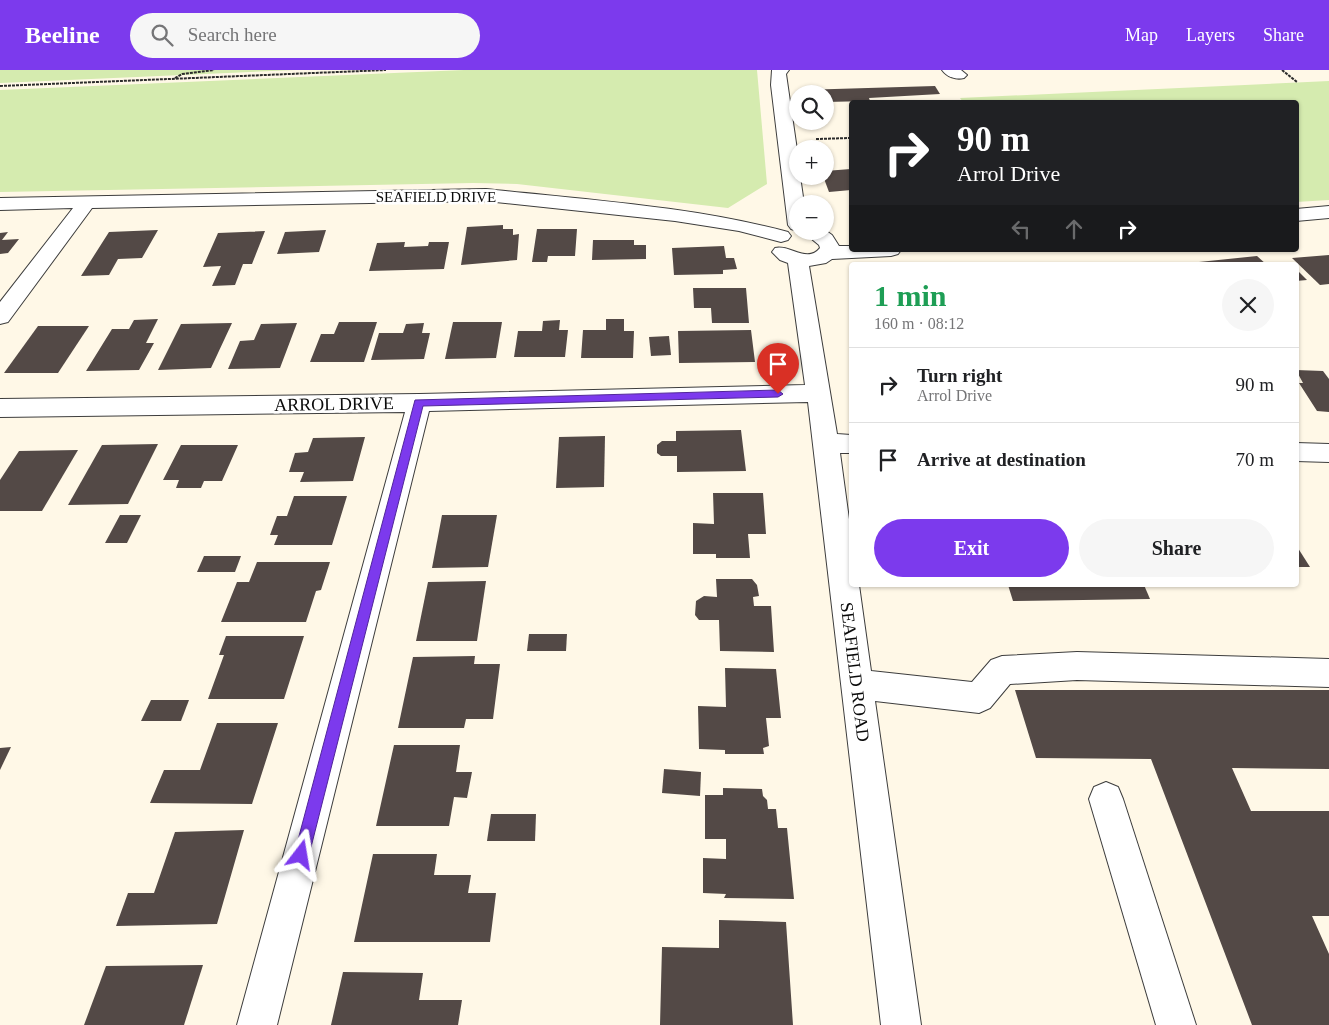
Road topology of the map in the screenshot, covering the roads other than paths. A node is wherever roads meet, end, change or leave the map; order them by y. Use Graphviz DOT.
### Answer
graph roads {
  1 [pos="780,77"];
  2 [pos="789,195"];
  3 [pos="87,202"];
  4 [pos="0,204"];
  5 [pos="1329,212"];
  6 [pos="1299,215"];
  7 [pos="789,230"];
  8 [pos="789,233"];
  9 [pos="827,240"];
  10 [pos="849,252"];
  11 [pos="828,253"];
  12 [pos="798,260"];
  13 [pos="0,317"];
  14 [pos="818,393"];
  15 [pos="418,402"];
  16 [pos="0,408"];
  17 [pos="838,444"];
  18 [pos="1299,452"];
  19 [pos="1329,454"];
  20 [pos="849,583"];
  21 [pos="849,587"];
  22 [pos="1329,673"];
  23 [pos="857,684"];
  24 [pos="1106,799"];
  25 [pos="257,1025"];
  26 [pos="902,1025"];
  27 [pos="1176,1025"];
  1 -- 2 [label="street"];
  3 -- 4 [label="street, SEAFIELD DRIVE"];
  3 -- 7 [label="street, SEAFIELD DRIVE"];
  3 -- 13 [label="street"];
  5 -- 6 [label="street"];
  8 -- 12 [label="street"];
  9 -- 11 [label="street"];
  10 -- 11 [label="street"];
  11 -- 12 [label="street"];
  12 -- 14 [label="street, SEAFIELD ROAD"];
  14 -- 15 [label="street, ARROL DRIVE"];
  14 -- 17 [label="street, SEAFIELD ROAD"];
  15 -- 16 [label="street, ARROL DRIVE"];
  15 -- 25 [label="street"];
  17 -- 20 [label="street, SEAFIELD ROAD"];
  18 -- 19 [label="street"];
  21 -- 23 [label="street, SEAFIELD ROAD"];
  22 -- 23 [label="street"];
  23 -- 26 [label="street, SEAFIELD ROAD"];
  24 -- 27 [label="street"];
}
